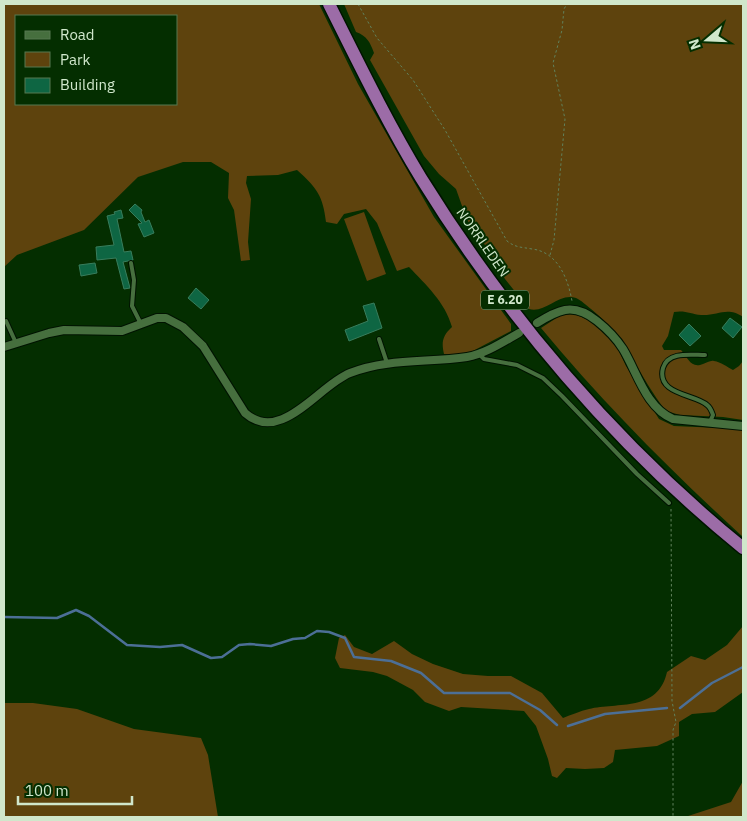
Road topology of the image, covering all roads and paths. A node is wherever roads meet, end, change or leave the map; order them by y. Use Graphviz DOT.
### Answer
graph roads {
  1 [pos="329,4"];
  2 [pos="358,4"];
  3 [pos="567,4"];
  4 [pos="550,256"];
  5 [pos="131,264"];
  6 [pos="572,309"];
  7 [pos="6,321"];
  8 [pos="536,323"];
  9 [pos="140,324"];
  10 [pos="519,333"];
  11 [pos="379,339"];
  12 [pos="16,343"];
  13 [pos="4,347"];
  14 [pos="479,354"];
  15 [pos="705,355"];
  16 [pos="386,363"];
  17 [pos="708,424"];
  18 [pos="743,426"];
  19 [pos="669,503"];
  20 [pos="743,548"];
  21 [pos="673,817"];
  1 -- 20 [label="highway, NORRLEDEN / E 6.20"];
  2 -- 4 [label="path"];
  3 -- 4 [label="path"];
  4 -- 6 [label="path"];
  5 -- 9 [label="lane"];
  6 -- 8 [label="street"];
  6 -- 17 [label="street"];
  7 -- 12 [label="lane"];
  9 -- 12 [label="street"];
  9 -- 16 [label="street"];
  10 -- 14 [label="street"];
  11 -- 16 [label="lane"];
  12 -- 13 [label="street"];
  14 -- 16 [label="street"];
  14 -- 19 [label="lane"];
  15 -- 17 [label="lane"];
  17 -- 18 [label="street"];
  19 -- 21 [label="path"];
}
